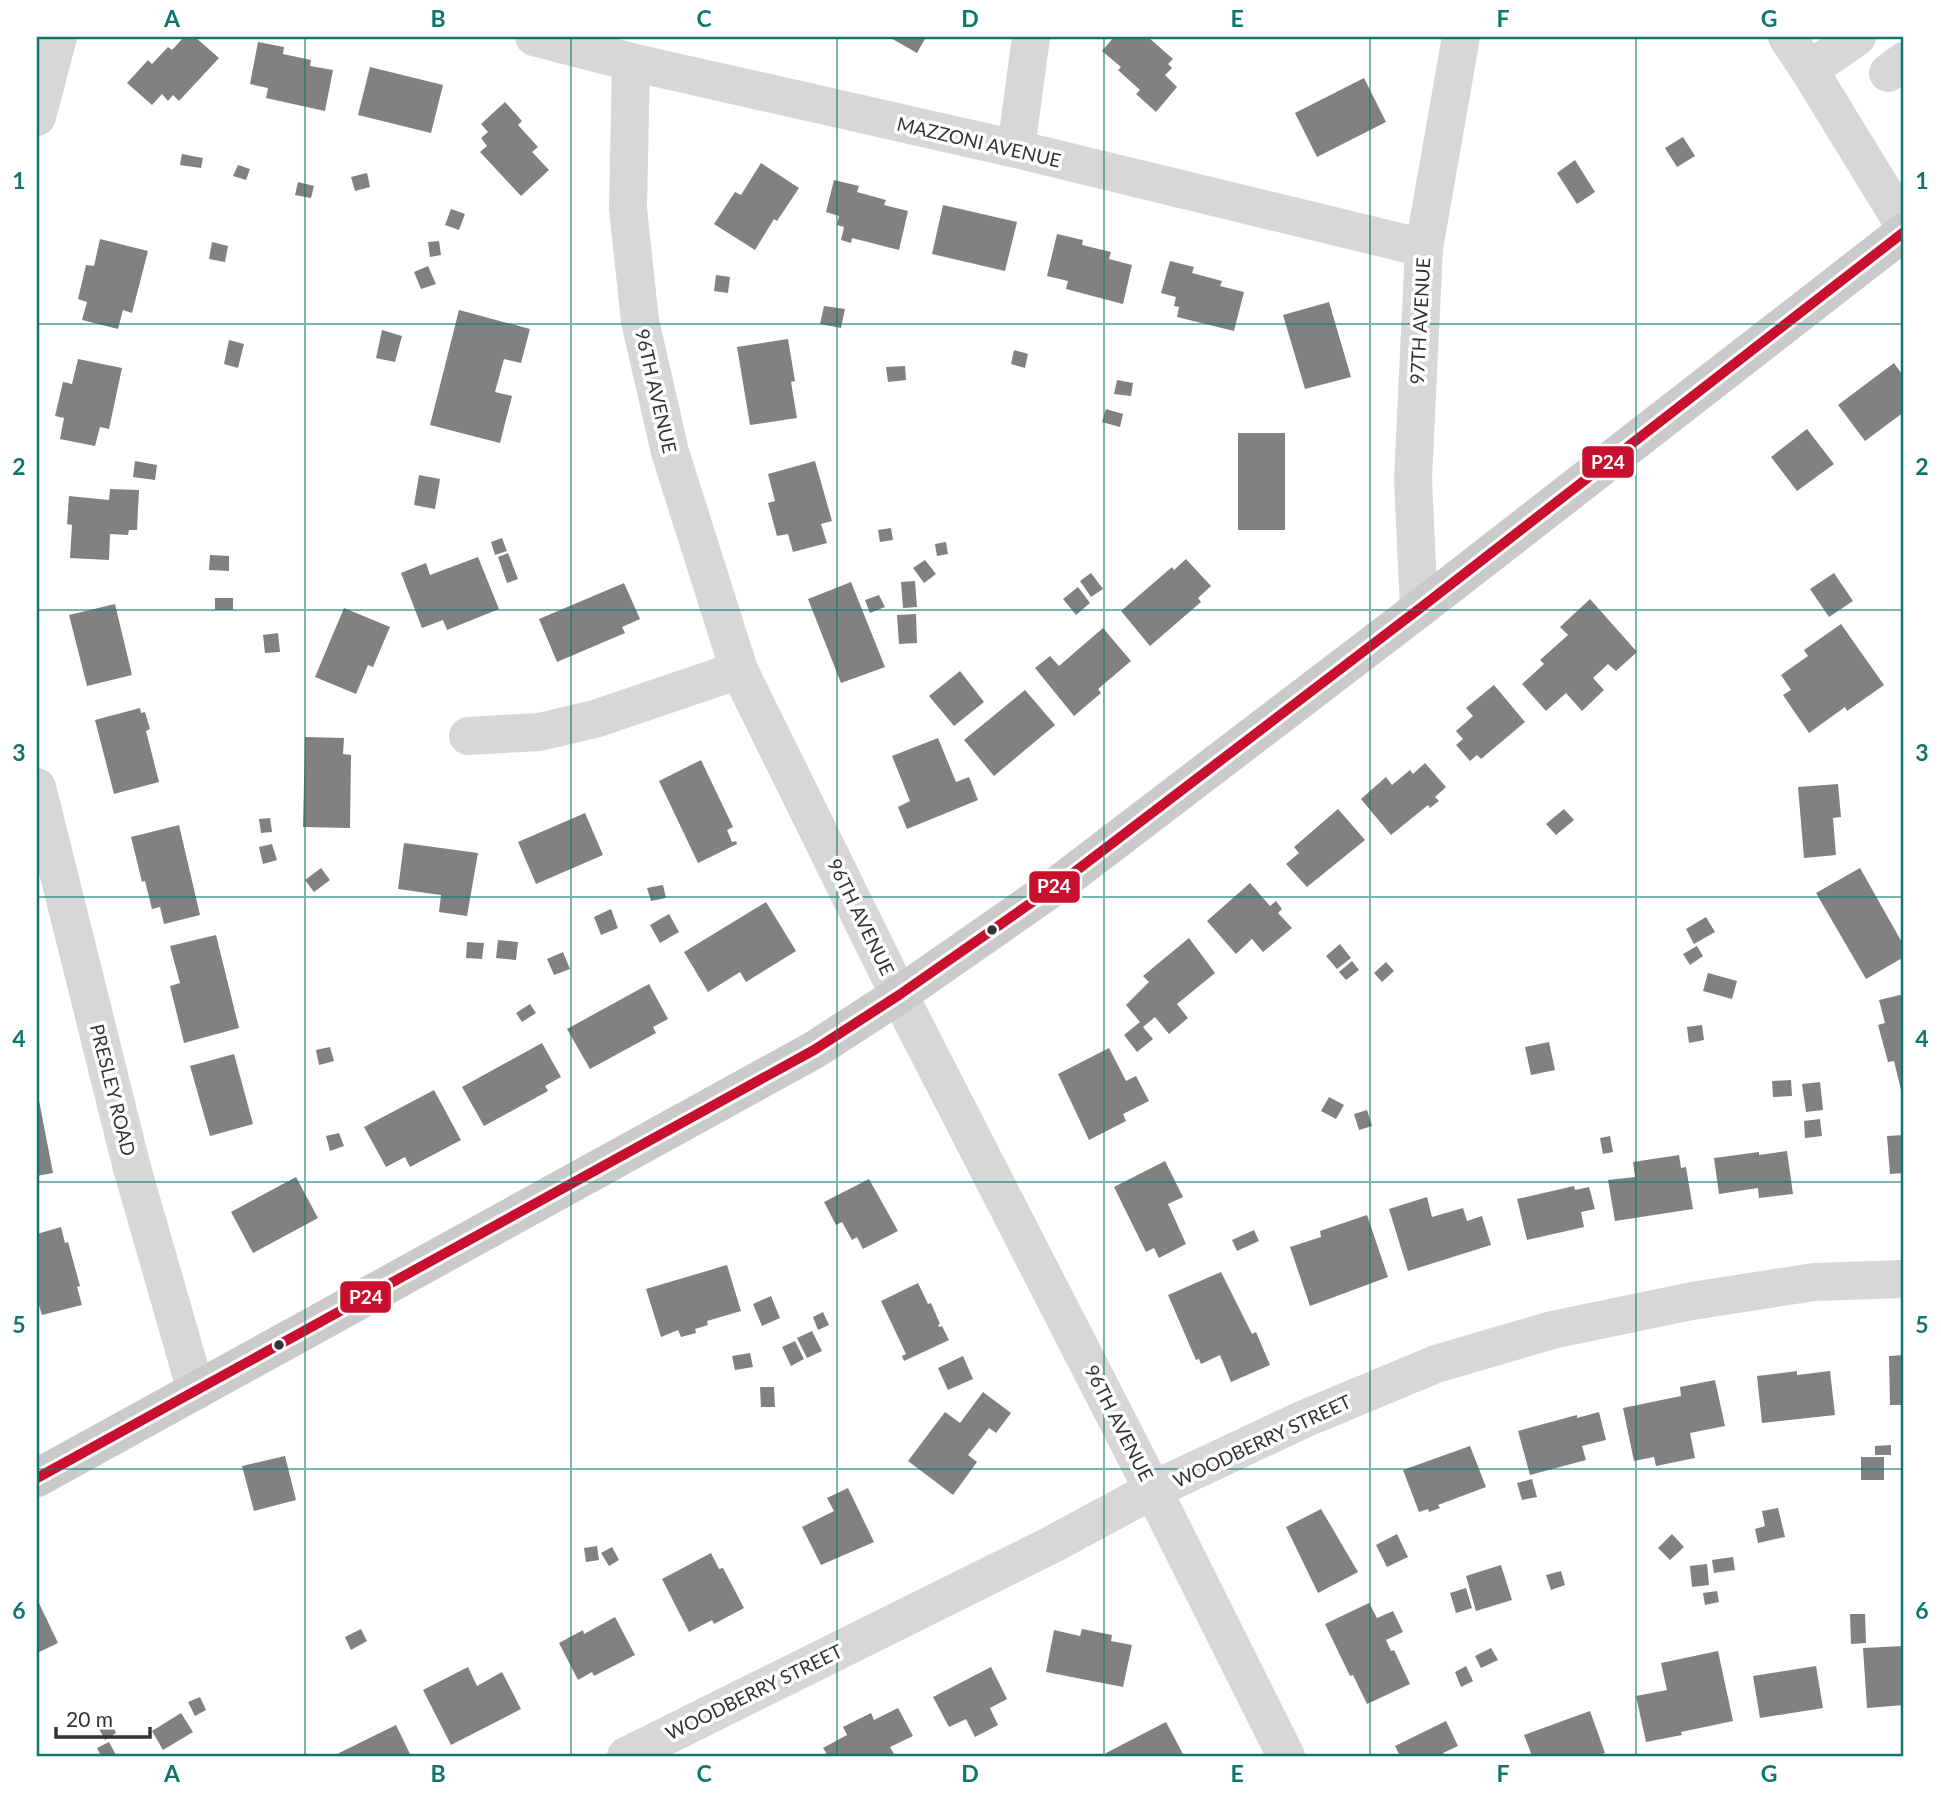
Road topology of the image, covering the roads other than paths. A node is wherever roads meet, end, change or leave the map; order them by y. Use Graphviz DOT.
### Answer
graph roads {
  1 [pos="58,37"];
  2 [pos="534,37"];
  3 [pos="1031,37"];
  4 [pos="1461,37"];
  5 [pos="1787,37"];
  6 [pos="1857,37"];
  7 [pos="596,44"];
  8 [pos="631,62"];
  9 [pos="1810,70"];
  10 [pos="37,117"];
  11 [pos="1016,149"];
  12 [pos="1904,225"];
  13 [pos="1904,232"];
  14 [pos="1424,248"];
  15 [pos="1419,609"];
  16 [pos="739,670"];
  17 [pos="468,736"];
  18 [pos="37,787"];
  19 [pos="900,995"];
  20 [pos="1904,1279"];
  21 [pos="196,1391"];
  22 [pos="37,1478"];
  23 [pos="1153,1490"];
  24 [pos="626,1756"];
  25 [pos="1286,1756"];
  1 -- 10 [label="street"];
  2 -- 7 [label="street, MAZZONI AVENUE"];
  3 -- 11 [label="street"];
  4 -- 14 [label="street, 97TH AVENUE"];
  5 -- 9 [label="street"];
  6 -- 9 [label="street"];
  7 -- 8 [label="street, MAZZONI AVENUE"];
  8 -- 11 [label="street, MAZZONI AVENUE"];
  8 -- 16 [label="street, 96TH AVENUE"];
  9 -- 12 [label="street"];
  11 -- 14 [label="street, MAZZONI AVENUE"];
  13 -- 15 [label="main road"];
  14 -- 15 [label="street, 97TH AVENUE"];
  15 -- 19 [label="main road"];
  16 -- 17 [label="street"];
  16 -- 19 [label="street, 96TH AVENUE"];
  18 -- 21 [label="street, PRESLEY ROAD"];
  19 -- 21 [label="main road"];
  19 -- 23 [label="street, 96TH AVENUE"];
  20 -- 23 [label="street, WOODBERRY STREET"];
  21 -- 22 [label="main road"];
  23 -- 24 [label="street, WOODBERRY STREET"];
  23 -- 25 [label="street, 96TH AVENUE"];
}
